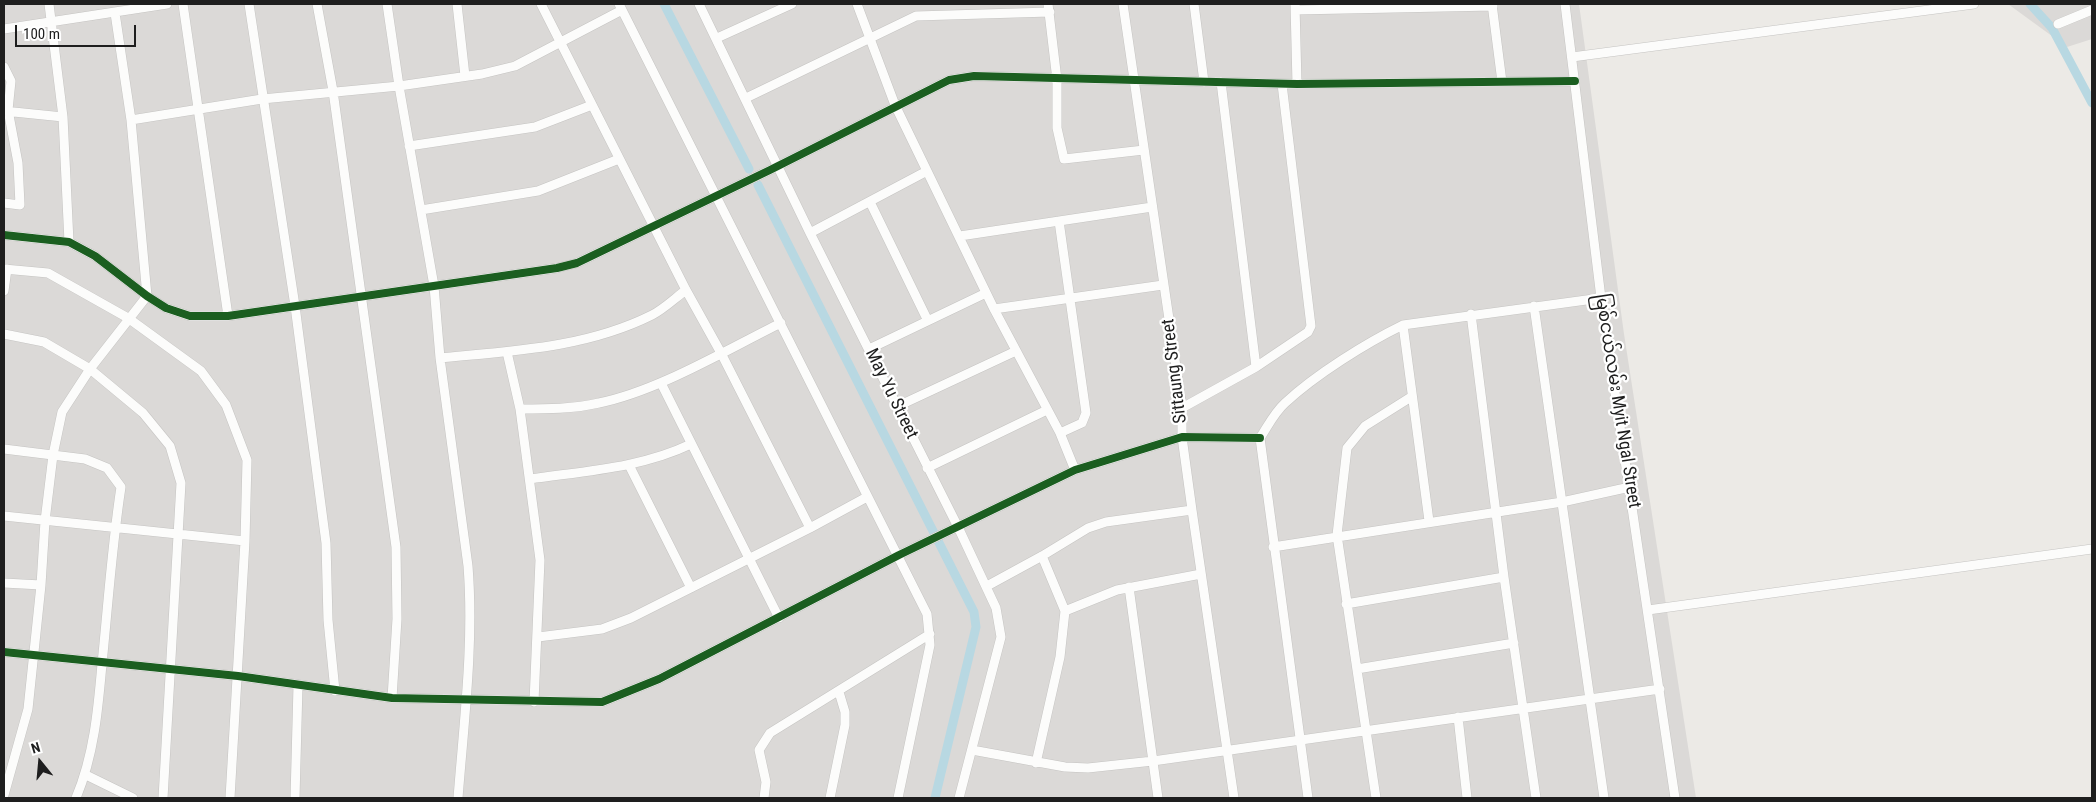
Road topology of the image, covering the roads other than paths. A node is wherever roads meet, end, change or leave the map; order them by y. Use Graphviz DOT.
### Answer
graph roads {
  1 [pos="49,4"];
  2 [pos="167,4"];
  3 [pos="182,4"];
  4 [pos="249,4"];
  5 [pos="317,4"];
  6 [pos="386,4"];
  7 [pos="457,4"];
  8 [pos="540,4"];
  9 [pos="701,4"];
  10 [pos="789,4"];
  11 [pos="857,4"];
  12 [pos="1123,4"];
  13 [pos="1194,4"];
  14 [pos="1565,4"];
  15 [pos="1974,4"];
  16 [pos="1492,5"];
  17 [pos="1425,6"];
  18 [pos="620,7"];
  19 [pos="1295,7"];
  20 [pos="1357,7"];
  21 [pos="1049,8"];
  22 [pos="2092,10"];
  23 [pos="115,12"];
  24 [pos="52,22"];
  25 [pos="2058,24"];
  26 [pos="4,29"];
  27 [pos="717,38"];
  28 [pos="869,39"];
  29 [pos="560,44"];
  30 [pos="1572,57"];
  31 [pos="4,67"];
  32 [pos="465,76"];
  33 [pos="1057,80"];
  34 [pos="1134,80"];
  35 [pos="1204,82"];
  36 [pos="1221,82"];
  37 [pos="1502,82"];
  38 [pos="1575,82"];
  39 [pos="1282,84"];
  40 [pos="1297,84"];
  41 [pos="398,86"];
  42 [pos="333,91"];
  43 [pos="746,98"];
  44 [pos="262,99"];
  45 [pos="592,104"];
  46 [pos="895,105"];
  47 [pos="197,110"];
  48 [pos="6,111"];
  49 [pos="63,117"];
  50 [pos="131,120"];
  51 [pos="409,146"];
  52 [pos="1144,150"];
  53 [pos="620,159"];
  54 [pos="778,166"];
  55 [pos="927,171"];
  56 [pos="716,197"];
  57 [pos="870,202"];
  58 [pos="4,203"];
  59 [pos="1152,207"];
  60 [pos="421,210"];
  61 [pos="1059,221"];
  62 [pos="654,227"];
  63 [pos="810,233"];
  64 [pos="4,235"];
  65 [pos="960,236"];
  66 [pos="69,242"];
  67 [pos="5,269"];
  68 [pos="1164,285"];
  69 [pos="434,286"];
  70 [pos="686,290"];
  71 [pos="4,291"];
  72 [pos="986,293"];
  73 [pos="147,296"];
  74 [pos="360,296"];
  75 [pos="1070,298"];
  76 [pos="1601,298"];
  77 [pos="295,306"];
  78 [pos="1534,306"];
  79 [pos="994,309"];
  80 [pos="1471,314"];
  81 [pos="228,316"];
  82 [pos="128,318"];
  83 [pos="927,320"];
  84 [pos="781,324"];
  85 [pos="1403,325"];
  86 [pos="4,334"];
  87 [pos="869,349"];
  88 [pos="1016,351"];
  89 [pos="507,352"];
  90 [pos="721,353"];
  91 [pos="440,358"];
  92 [pos="1256,367"];
  93 [pos="90,368"];
  94 [pos="661,383"];
  95 [pos="1411,397"];
  96 [pos="896,407"];
  97 [pos="1182,408"];
  98 [pos="520,409"];
  99 [pos="1048,410"];
  100 [pos="1060,433"];
  101 [pos="1182,437"];
  102 [pos="1260,438"];
  103 [pos="692,444"];
  104 [pos="4,449"];
  105 [pos="53,455"];
  106 [pos="629,465"];
  107 [pos="927,468"];
  108 [pos="1074,470"];
  109 [pos="530,479"];
  110 [pos="1630,487"];
  111 [pos="867,497"];
  112 [pos="1562,502"];
  113 [pos="1192,510"];
  114 [pos="1496,512"];
  115 [pos="4,516"];
  116 [pos="44,521"];
  117 [pos="1429,521"];
  118 [pos="958,527"];
  119 [pos="114,528"];
  120 [pos="810,528"];
  121 [pos="179,535"];
  122 [pos="1337,535"];
  123 [pos="245,541"];
  124 [pos="1273,547"];
  125 [pos="2092,549"];
  126 [pos="899,555"];
  127 [pos="1042,556"];
  128 [pos="749,558"];
  129 [pos="1201,574"];
  130 [pos="1504,577"];
  131 [pos="4,583"];
  132 [pos="41,585"];
  133 [pos="987,586"];
  134 [pos="1129,587"];
  135 [pos="691,588"];
  136 [pos="1346,604"];
  137 [pos="1648,610"];
  138 [pos="1064,611"];
  139 [pos="779,618"];
  140 [pos="930,634"];
  141 [pos="538,637"];
  142 [pos="1514,643"];
  143 [pos="4,652"];
  144 [pos="34,655"];
  145 [pos="103,661"];
  146 [pos="171,669"];
  147 [pos="1357,669"];
  148 [pos="238,676"];
  149 [pos="298,686"];
  150 [pos="1660,689"];
  151 [pos="335,691"];
  152 [pos="839,692"];
  153 [pos="392,698"];
  154 [pos="1590,699"];
  155 [pos="466,701"];
  156 [pos="534,702"];
  157 [pos="1523,710"];
  158 [pos="1458,717"];
  159 [pos="1366,731"];
  160 [pos="1299,739"];
  161 [pos="972,750"];
  162 [pos="1227,750"];
  163 [pos="1153,761"];
  164 [pos="1036,763"];
  165 [pos="86,775"];
  166 [pos="4,795"];
  167 [pos="76,798"];
  168 [pos="133,798"];
  169 [pos="163,798"];
  170 [pos="230,798"];
  171 [pos="295,798"];
  172 [pos="458,798"];
  173 [pos="764,798"];
  174 [pos="830,798"];
  175 [pos="898,798"];
  176 [pos="959,798"];
  177 [pos="1158,798"];
  178 [pos="1234,798"];
  179 [pos="1308,798"];
  180 [pos="1376,798"];
  181 [pos="1467,798"];
  182 [pos="1536,798"];
  183 [pos="1604,798"];
  184 [pos="1675,798"];
  1 -- 24 [label="street"];
  2 -- 23 [label="street"];
  3 -- 47 [label="street"];
  4 -- 44 [label="street"];
  5 -- 42 [label="street"];
  6 -- 41 [label="street"];
  7 -- 32 [label="street"];
  8 -- 29 [label="street"];
  9 -- 27 [label="street, May Yu Street"];
  10 -- 27 [label="street"];
  11 -- 28 [label="street"];
  12 -- 34 [label="street, Sittaung Street"];
  13 -- 35 [label="street"];
  14 -- 30 [label="street, မြစ်ငယ်လမ်း Myit Ngal Street"];
  15 -- 30 [label="street"];
  16 -- 17 [label="street"];
  16 -- 37 [label="street"];
  17 -- 20 [label="street"];
  18 -- 29 [label="street"];
  18 -- 56 [label="street"];
  19 -- 20 [label="street"];
  19 -- 40 [label="street"];
  21 -- 28 [label="street"];
  21 -- 33 [label="street"];
  22 -- 25 [label="street"];
  23 -- 24 [label="street"];
  23 -- 50 [label="street"];
  24 -- 26 [label="street"];
  24 -- 49 [label="street"];
  27 -- 43 [label="street, May Yu Street"];
  28 -- 43 [label="street"];
  28 -- 46 [label="street"];
  29 -- 32 [label="street"];
  29 -- 45 [label="street"];
  30 -- 38 [label="street, မြစ်ငယ်လမ်း Myit Ngal Street"];
  31 -- 48 [label="street"];
  32 -- 41 [label="street"];
  33 -- 34 [label="street"];
  33 -- 46 [label="street"];
  33 -- 52 [label="street"];
  34 -- 35 [label="street"];
  34 -- 52 [label="street, Sittaung Street"];
  35 -- 36 [label="street"];
  36 -- 39 [label="street"];
  36 -- 92 [label="street"];
  37 -- 38 [label="street"];
  37 -- 40 [label="street"];
  38 -- 76 [label="street, မြစ်ငယ်လမ်း Myit Ngal Street"];
  39 -- 40 [label="street"];
  39 -- 92 [label="street"];
  41 -- 42 [label="street"];
  41 -- 51 [label="street"];
  42 -- 44 [label="street"];
  42 -- 74 [label="street"];
  43 -- 54 [label="street, May Yu Street"];
  44 -- 47 [label="street"];
  44 -- 77 [label="street"];
  45 -- 51 [label="street"];
  45 -- 53 [label="street"];
  46 -- 54 [label="street"];
  46 -- 55 [label="street"];
  47 -- 50 [label="street"];
  47 -- 81 [label="street"];
  48 -- 49 [label="street"];
  48 -- 58 [label="street"];
  49 -- 66 [label="street"];
  50 -- 73 [label="street"];
  51 -- 60 [label="street"];
  52 -- 59 [label="street, Sittaung Street"];
  53 -- 60 [label="street"];
  53 -- 62 [label="street"];
  54 -- 56 [label="street"];
  54 -- 63 [label="street, May Yu Street"];
  55 -- 57 [label="street"];
  55 -- 65 [label="street"];
  56 -- 62 [label="street"];
  56 -- 84 [label="street"];
  57 -- 63 [label="street"];
  57 -- 83 [label="street"];
  59 -- 61 [label="street"];
  59 -- 68 [label="street, Sittaung Street"];
  60 -- 69 [label="street"];
  61 -- 65 [label="street"];
  61 -- 75 [label="street"];
  62 -- 69 [label="street"];
  62 -- 70 [label="street"];
  63 -- 87 [label="street, May Yu Street"];
  64 -- 66 [label="street"];
  65 -- 72 [label="street"];
  66 -- 73 [label="street"];
  67 -- 71 [label="street"];
  67 -- 82 [label="street"];
  68 -- 75 [label="street"];
  68 -- 97 [label="street, Sittaung Street"];
  69 -- 74 [label="street"];
  69 -- 91 [label="street"];
  70 -- 89 [label="street"];
  70 -- 90 [label="street"];
  72 -- 79 [label="street"];
  72 -- 83 [label="street"];
  73 -- 81 [label="street"];
  73 -- 82 [label="street"];
  74 -- 77 [label="street"];
  74 -- 153 [label="street"];
  75 -- 79 [label="street"];
  75 -- 100 [label="street"];
  76 -- 78 [label="street"];
  76 -- 110 [label="street, မြစ်ငယ်လမ်း Myit Ngal Street"];
  77 -- 81 [label="street"];
  77 -- 151 [label="street"];
  78 -- 80 [label="street"];
  78 -- 112 [label="street"];
  79 -- 88 [label="street"];
  80 -- 85 [label="street"];
  80 -- 114 [label="street"];
  82 -- 93 [label="street"];
  82 -- 123 [label="street"];
  83 -- 87 [label="street"];
  84 -- 90 [label="street"];
  84 -- 111 [label="street"];
  85 -- 95 [label="street"];
  85 -- 102 [label="street"];
  86 -- 93 [label="street"];
  87 -- 96 [label="street, May Yu Street"];
  88 -- 96 [label="street"];
  88 -- 99 [label="street"];
  89 -- 91 [label="street"];
  89 -- 98 [label="street"];
  90 -- 94 [label="street"];
  90 -- 120 [label="street"];
  91 -- 155 [label="street"];
  92 -- 97 [label="street"];
  93 -- 105 [label="street"];
  93 -- 121 [label="street"];
  94 -- 98 [label="street"];
  94 -- 103 [label="street"];
  95 -- 117 [label="street"];
  95 -- 122 [label="street"];
  96 -- 107 [label="street, May Yu Street"];
  97 -- 101 [label="street, Sittaung Street"];
  98 -- 109 [label="street"];
  99 -- 100 [label="street"];
  99 -- 107 [label="street"];
  100 -- 108 [label="street"];
  101 -- 102 [label="street"];
  101 -- 108 [label="street"];
  101 -- 113 [label="street, Sittaung Street"];
  102 -- 124 [label="street"];
  103 -- 106 [label="street"];
  103 -- 128 [label="street"];
  104 -- 105 [label="street"];
  105 -- 116 [label="street"];
  105 -- 119 [label="street"];
  106 -- 109 [label="street"];
  106 -- 135 [label="street"];
  107 -- 118 [label="street, May Yu Street"];
  108 -- 118 [label="street"];
  109 -- 141 [label="street"];
  110 -- 112 [label="street"];
  110 -- 137 [label="street, မြစ်ငယ်လမ်း Myit Ngal Street"];
  111 -- 120 [label="street"];
  111 -- 126 [label="street"];
  112 -- 114 [label="street"];
  112 -- 154 [label="street"];
  113 -- 127 [label="street"];
  113 -- 129 [label="street, Sittaung Street"];
  114 -- 117 [label="street"];
  114 -- 130 [label="street"];
  115 -- 116 [label="street"];
  116 -- 119 [label="street"];
  116 -- 132 [label="street"];
  117 -- 122 [label="street"];
  118 -- 126 [label="street"];
  118 -- 133 [label="street, May Yu Street"];
  119 -- 121 [label="street"];
  119 -- 145 [label="street"];
  120 -- 128 [label="street"];
  121 -- 123 [label="street"];
  121 -- 146 [label="street"];
  122 -- 124 [label="street"];
  122 -- 136 [label="street"];
  123 -- 148 [label="street"];
  124 -- 160 [label="street"];
  125 -- 137 [label="street"];
  126 -- 139 [label="street"];
  126 -- 140 [label="street"];
  127 -- 133 [label="street"];
  127 -- 138 [label="street"];
  128 -- 135 [label="street"];
  128 -- 139 [label="street"];
  129 -- 134 [label="street"];
  129 -- 162 [label="street, Sittaung Street"];
  130 -- 136 [label="street"];
  130 -- 142 [label="street"];
  131 -- 132 [label="street"];
  132 -- 144 [label="street"];
  133 -- 161 [label="street, May Yu Street"];
  134 -- 138 [label="street"];
  134 -- 163 [label="street"];
  135 -- 141 [label="street"];
  136 -- 147 [label="street"];
  137 -- 150 [label="street, မြစ်ငယ်လမ်း Myit Ngal Street"];
  138 -- 164 [label="street"];
  139 -- 156 [label="street"];
  140 -- 152 [label="street"];
  140 -- 175 [label="street"];
  141 -- 156 [label="street"];
  142 -- 147 [label="street"];
  142 -- 157 [label="street"];
  143 -- 144 [label="street"];
  144 -- 145 [label="street"];
  144 -- 166 [label="street"];
  145 -- 146 [label="street"];
  145 -- 165 [label="street"];
  146 -- 148 [label="street"];
  146 -- 169 [label="street"];
  147 -- 159 [label="street"];
  148 -- 149 [label="street"];
  148 -- 170 [label="street"];
  149 -- 151 [label="street"];
  149 -- 171 [label="street"];
  150 -- 154 [label="street"];
  150 -- 184 [label="street, မြစ်ငယ်လမ်း Myit Ngal Street"];
  151 -- 153 [label="street"];
  152 -- 173 [label="street"];
  152 -- 174 [label="street"];
  153 -- 155 [label="street"];
  154 -- 157 [label="street"];
  154 -- 183 [label="street"];
  155 -- 156 [label="street"];
  155 -- 172 [label="street"];
  157 -- 158 [label="street"];
  157 -- 182 [label="street"];
  158 -- 159 [label="street"];
  158 -- 181 [label="street"];
  159 -- 160 [label="street"];
  159 -- 180 [label="street"];
  160 -- 162 [label="street"];
  160 -- 179 [label="street"];
  161 -- 164 [label="street"];
  161 -- 176 [label="street, May Yu Street"];
  162 -- 163 [label="street"];
  162 -- 178 [label="street, Sittaung Street"];
  163 -- 164 [label="street"];
  163 -- 177 [label="street"];
  165 -- 167 [label="street"];
  165 -- 168 [label="street"];
}
